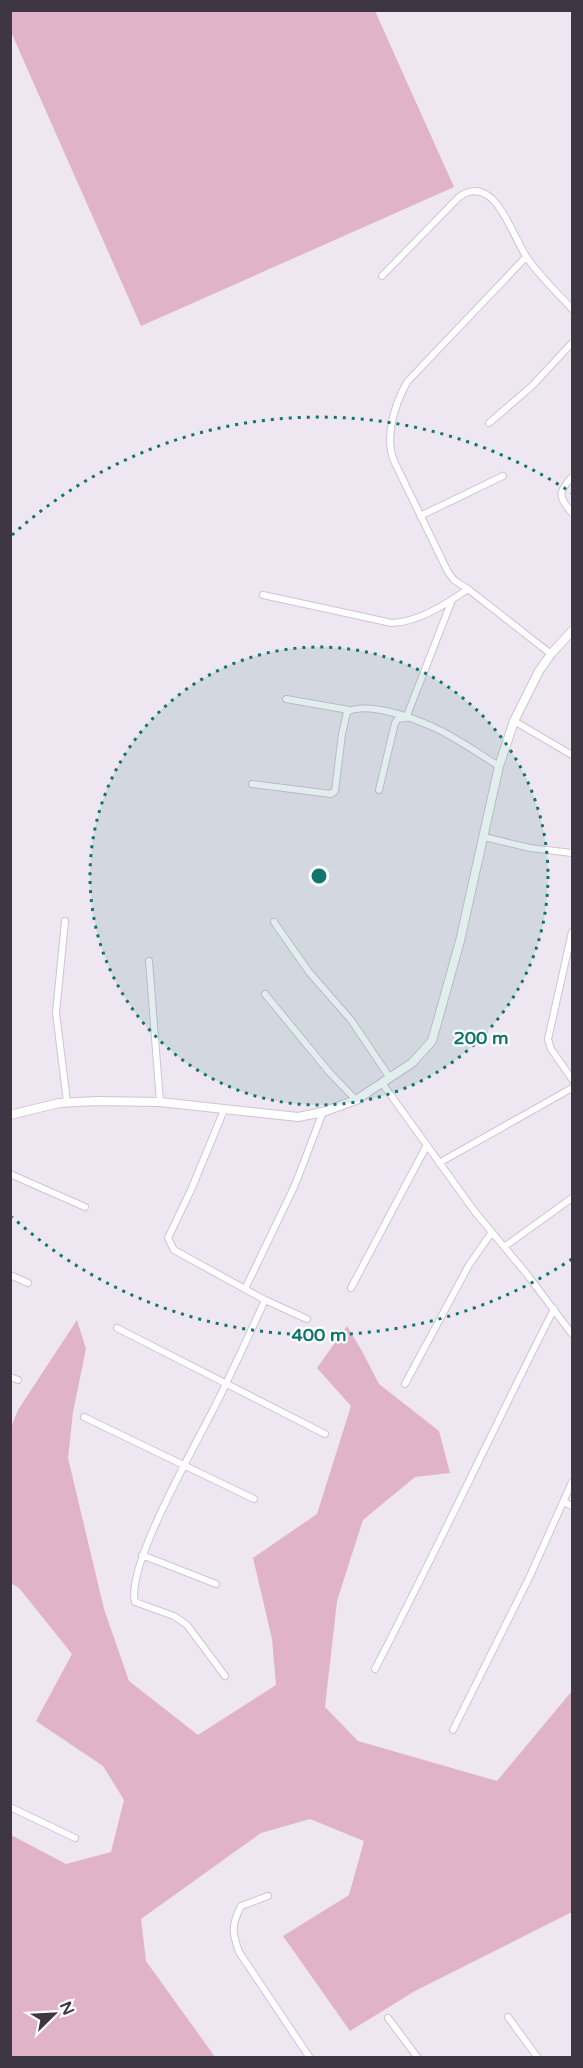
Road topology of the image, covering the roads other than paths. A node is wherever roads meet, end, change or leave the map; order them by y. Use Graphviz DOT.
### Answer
graph roads {
  1 [pos="526,257"];
  2 [pos="382,276"];
  3 [pos="573,309"];
  4 [pos="573,343"];
  5 [pos="489,423"];
  6 [pos="503,476"];
  7 [pos="573,477"];
  8 [pos="573,513"];
  9 [pos="420,516"];
  10 [pos="468,589"];
  11 [pos="263,595"];
  12 [pos="452,600"];
  13 [pos="571,636"];
  14 [pos="551,654"];
  15 [pos="286,699"];
  16 [pos="350,711"];
  17 [pos="406,718"];
  18 [pos="514,721"];
  19 [pos="573,755"];
  20 [pos="499,766"];
  21 [pos="252,784"];
  22 [pos="379,789"];
  23 [pos="484,837"];
  24 [pos="573,853"];
  25 [pos="65,921"];
  26 [pos="274,922"];
  27 [pos="573,932"];
  28 [pos="149,961"];
  29 [pos="266,994"];
  30 [pos="390,1078"];
  31 [pos="573,1079"];
  32 [pos="382,1083"];
  33 [pos="573,1088"];
  34 [pos="356,1100"];
  35 [pos="67,1102"];
  36 [pos="160,1102"];
  37 [pos="224,1110"];
  38 [pos="323,1112"];
  39 [pos="10,1115"];
  40 [pos="427,1145"];
  41 [pos="439,1162"];
  42 [pos="10,1174"];
  43 [pos="573,1198"];
  44 [pos="85,1207"];
  45 [pos="492,1232"];
  46 [pos="504,1247"];
  47 [pos="10,1275"];
  48 [pos="28,1283"];
  49 [pos="351,1288"];
  50 [pos="245,1289"];
  51 [pos="265,1300"];
  52 [pos="554,1309"];
  53 [pos="307,1319"];
  54 [pos="573,1320"];
  55 [pos="565,1324"];
  56 [pos="117,1328"];
  57 [pos="573,1334"];
  58 [pos="10,1377"];
  59 [pos="18,1380"];
  60 [pos="226,1383"];
  61 [pos="405,1384"];
  62 [pos="84,1417"];
  63 [pos="325,1434"];
  64 [pos="185,1466"];
  65 [pos="573,1482"];
  66 [pos="254,1499"];
  67 [pos="564,1502"];
  68 [pos="573,1506"];
  69 [pos="142,1555"];
  70 [pos="216,1584"];
  71 [pos="375,1669"];
  72 [pos="225,1676"];
  73 [pos="453,1730"];
  74 [pos="10,1807"];
  75 [pos="75,1838"];
  76 [pos="268,1896"];
  77 [pos="508,2017"];
  78 [pos="387,2018"];
  79 [pos="310,2058"];
  80 [pos="418,2058"];
  81 [pos="538,2058"];
  1 -- 2 [label="street"];
  1 -- 3 [label="street"];
  1 -- 9 [label="street"];
  4 -- 5 [label="street"];
  6 -- 9 [label="street"];
  7 -- 8 [label="street"];
  9 -- 10 [label="street"];
  10 -- 12 [label="street"];
  10 -- 14 [label="street"];
  11 -- 12 [label="street"];
  12 -- 17 [label="street"];
  13 -- 14 [label="street"];
  14 -- 18 [label="street"];
  15 -- 16 [label="street"];
  16 -- 17 [label="street"];
  16 -- 21 [label="street"];
  17 -- 20 [label="street"];
  17 -- 22 [label="street"];
  18 -- 19 [label="street"];
  18 -- 20 [label="street"];
  20 -- 23 [label="street"];
  23 -- 24 [label="street"];
  23 -- 30 [label="street"];
  25 -- 35 [label="street"];
  26 -- 30 [label="street"];
  27 -- 31 [label="street"];
  28 -- 36 [label="street"];
  29 -- 34 [label="street"];
  30 -- 32 [label="street"];
  32 -- 34 [label="street"];
  32 -- 40 [label="street"];
  33 -- 41 [label="street"];
  34 -- 38 [label="street"];
  35 -- 36 [label="street"];
  35 -- 39 [label="street"];
  36 -- 37 [label="street"];
  37 -- 38 [label="street"];
  37 -- 50 [label="street"];
  38 -- 50 [label="street"];
  40 -- 41 [label="street"];
  40 -- 49 [label="street"];
  41 -- 45 [label="street"];
  42 -- 44 [label="street"];
  43 -- 46 [label="street"];
  45 -- 46 [label="street"];
  45 -- 61 [label="street"];
  46 -- 52 [label="street"];
  47 -- 48 [label="street"];
  50 -- 51 [label="street"];
  51 -- 53 [label="street"];
  51 -- 60 [label="street"];
  52 -- 55 [label="street"];
  52 -- 71 [label="street"];
  54 -- 55 [label="street"];
  55 -- 57 [label="street"];
  56 -- 60 [label="street"];
  58 -- 59 [label="street"];
  60 -- 63 [label="street"];
  60 -- 64 [label="street"];
  62 -- 64 [label="street"];
  64 -- 66 [label="street"];
  64 -- 69 [label="street"];
  65 -- 67 [label="street"];
  67 -- 68 [label="street"];
  67 -- 73 [label="street"];
  69 -- 70 [label="street"];
  69 -- 72 [label="street"];
  74 -- 75 [label="street"];
  76 -- 79 [label="street"];
  77 -- 81 [label="street"];
  78 -- 80 [label="street"];
}
